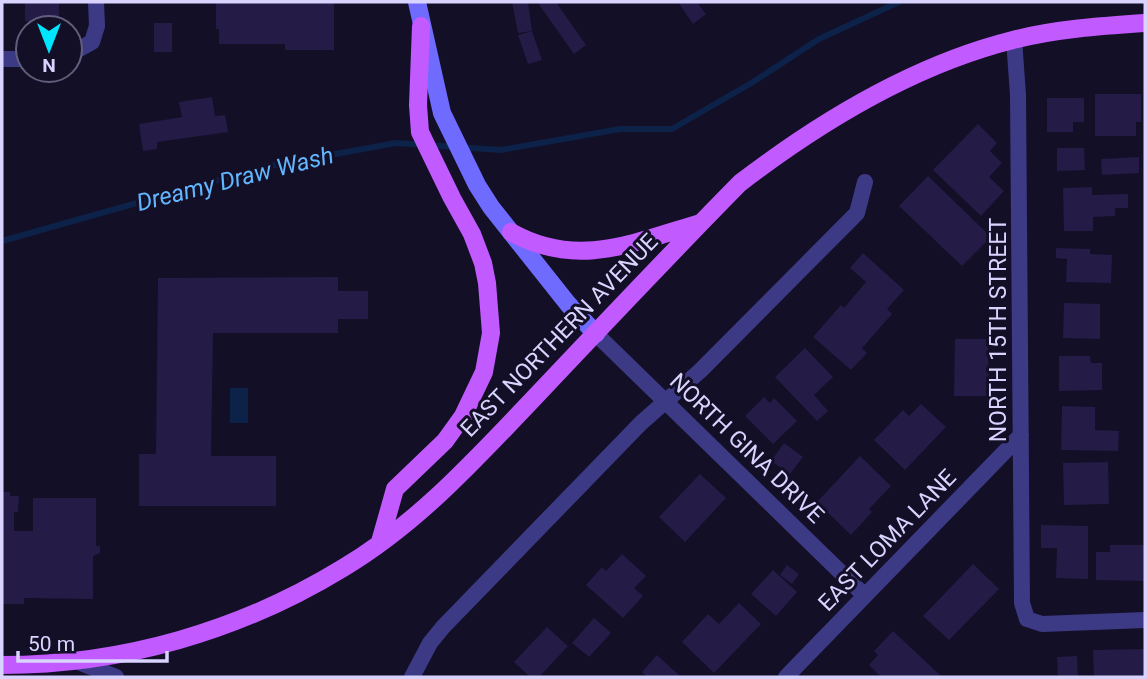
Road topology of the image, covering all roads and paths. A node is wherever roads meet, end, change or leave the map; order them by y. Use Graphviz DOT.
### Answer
graph roads {
  1 [pos="96,2"];
  2 [pos="417,2"];
  3 [pos="1145,23"];
  4 [pos="421,26"];
  5 [pos="1014,39"];
  6 [pos="84,46"];
  7 [pos="866,181"];
  8 [pos="700,223"];
  9 [pos="511,232"];
  10 [pos="596,334"];
  11 [pos="666,401"];
  12 [pos="1021,435"];
  13 [pos="380,542"];
  14 [pos="865,596"];
  15 [pos="1145,620"];
  16 [pos="76,661"];
  17 [pos="2,666"];
  18 [pos="116,677"];
  19 [pos="412,677"];
  20 [pos="786,677"];
  1 -- 6 [label="street"];
  2 -- 4 [label="main road"];
  3 -- 5 [label="main road, EAST NORTHERN AVENUE"];
  4 -- 9 [label="main road"];
  4 -- 13 [label="main road"];
  5 -- 8 [label="main road, EAST NORTHERN AVENUE"];
  5 -- 12 [label="street, NORTH 15TH STREET"];
  7 -- 11 [label="street"];
  8 -- 9 [label="main road"];
  8 -- 10 [label="main road, EAST NORTHERN AVENUE"];
  9 -- 10 [label="main road"];
  10 -- 11 [label="street, NORTH GINA DRIVE"];
  10 -- 13 [label="main road, EAST NORTHERN AVENUE"];
  11 -- 14 [label="street, NORTH GINA DRIVE"];
  11 -- 19 [label="street"];
  12 -- 14 [label="street, EAST LOMA LANE"];
  12 -- 15 [label="street, NORTH 15TH STREET"];
  13 -- 16 [label="main road, EAST NORTHERN AVENUE"];
  14 -- 20 [label="street, EAST LOMA LANE"];
  16 -- 17 [label="main road, EAST NORTHERN AVENUE"];
  16 -- 18 [label="street"];
}
